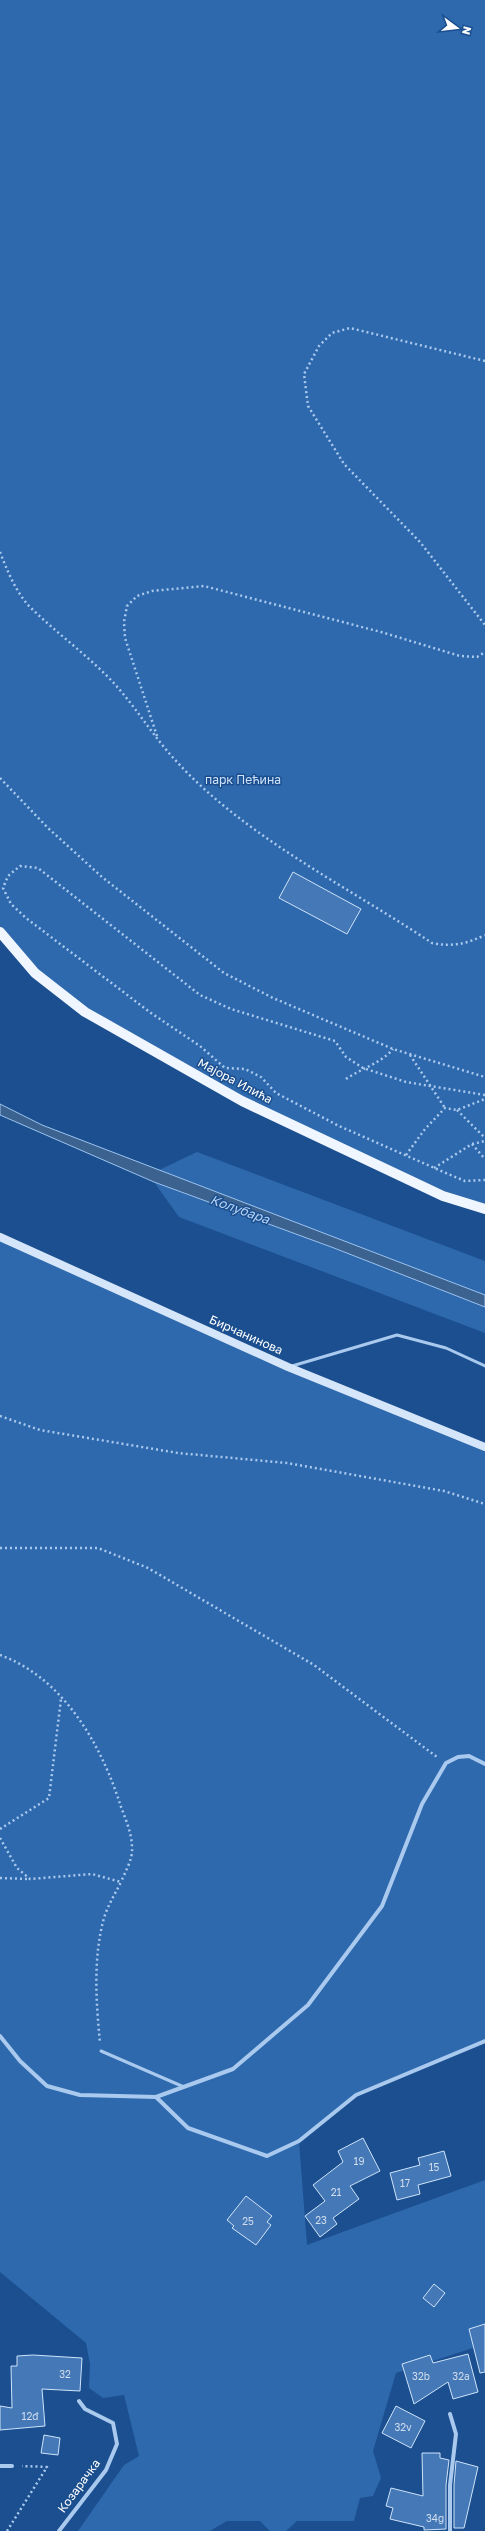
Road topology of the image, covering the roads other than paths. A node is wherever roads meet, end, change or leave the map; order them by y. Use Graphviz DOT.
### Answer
graph roads {
  1 [pos="0,932"];
  2 [pos="485,1209"];
  3 [pos="0,1237"];
  4 [pos="485,1366"];
  5 [pos="288,1367"];
  6 [pos="485,1447"];
  7 [pos="485,1764"];
  8 [pos="0,2036"];
  9 [pos="485,2041"];
  10 [pos="101,2051"];
  11 [pos="184,2087"];
  12 [pos="156,2097"];
  13 [pos="79,2401"];
  14 [pos="450,2414"];
  15 [pos="0,2466"];
  16 [pos="12,2466"];
  17 [pos="58,2531"];
  18 [pos="450,2531"];
  1 -- 2 [label="main road, Мајора Илића"];
  3 -- 5 [label="main road, Бирчанинова"];
  4 -- 5 [label="lane"];
  5 -- 6 [label="main road, Бирчанинова"];
  7 -- 11 [label="street"];
  8 -- 12 [label="street"];
  9 -- 12 [label="street"];
  10 -- 11 [label="lane"];
  11 -- 12 [label="street"];
  13 -- 17 [label="street, Козарачка"];
  14 -- 18 [label="street"];
  15 -- 16 [label="street"];
}
